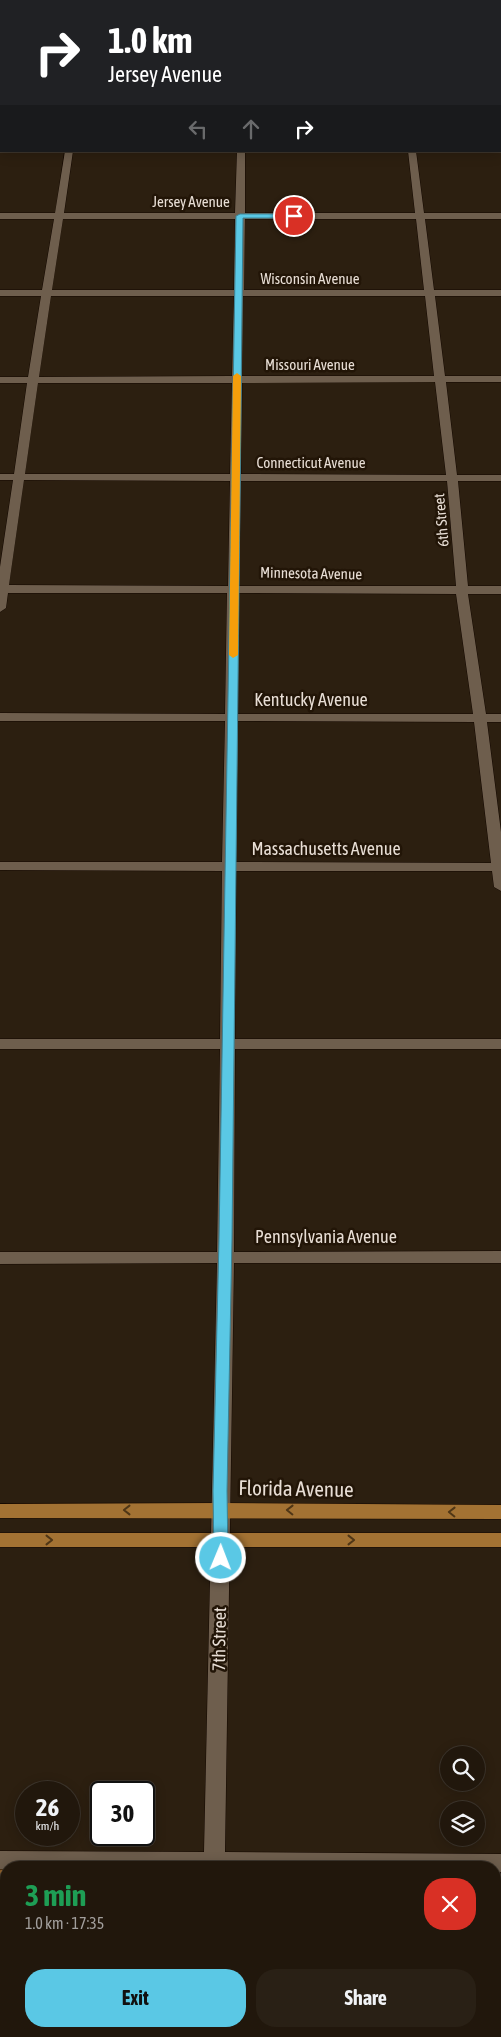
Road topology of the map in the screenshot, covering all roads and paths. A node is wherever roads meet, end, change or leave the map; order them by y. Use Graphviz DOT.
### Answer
graph roads {
  1 [pos="69,152"];
  2 [pos="241,152"];
  3 [pos="412,152"];
  4 [pos="0,216"];
  5 [pos="59,216"];
  6 [pos="240,216"];
  7 [pos="420,216"];
  8 [pos="501,216"];
  9 [pos="0,293"];
  10 [pos="47,293"];
  11 [pos="240,293"];
  12 [pos="430,293"];
  13 [pos="501,293"];
  14 [pos="441,379"];
  15 [pos="501,379"];
  16 [pos="0,380"];
  17 [pos="33,380"];
  18 [pos="237,380"];
  19 [pos="0,477"];
  20 [pos="19,477"];
  21 [pos="237,477"];
  22 [pos="452,478"];
  23 [pos="501,478"];
  24 [pos="234,588"];
  25 [pos="2,589"];
  26 [pos="501,590"];
  27 [pos="462,591"];
  28 [pos="0,608"];
  29 [pos="0,717"];
  30 [pos="233,718"];
  31 [pos="480,718"];
  32 [pos="501,718"];
  33 [pos="0,866"];
  34 [pos="230,867"];
  35 [pos="500,868"];
  36 [pos="501,886"];
  37 [pos="0,1044"];
  38 [pos="228,1044"];
  39 [pos="501,1044"];
  40 [pos="225,1256"];
  41 [pos="501,1257"];
  42 [pos="0,1258"];
  43 [pos="220,1510"];
  44 [pos="0,1511"];
  45 [pos="501,1512"];
  46 [pos="0,1540"];
  47 [pos="221,1540"];
  48 [pos="501,1540"];
  49 [pos="0,1860"];
  50 [pos="54,1861"];
  51 [pos="214,1861"];
  1 -- 5 [label="street"];
  2 -- 6 [label="street, 7th Street"];
  3 -- 7 [label="street, 6th Street"];
  4 -- 5 [label="street, Jersey Avenue"];
  5 -- 6 [label="street, Jersey Avenue"];
  5 -- 10 [label="street"];
  6 -- 7 [label="street, Jersey Avenue"];
  6 -- 11 [label="street, 7th Street"];
  7 -- 8 [label="street, Jersey Avenue"];
  7 -- 12 [label="street, 6th Street"];
  9 -- 10 [label="street, Wisconsin Avenue"];
  10 -- 11 [label="street, Wisconsin Avenue"];
  10 -- 17 [label="street"];
  11 -- 12 [label="street, Wisconsin Avenue"];
  11 -- 18 [label="street, 7th Street"];
  12 -- 13 [label="street, Wisconsin Avenue"];
  12 -- 14 [label="street, 6th Street"];
  14 -- 15 [label="street, Missouri Avenue"];
  14 -- 18 [label="street, Missouri Avenue"];
  14 -- 22 [label="street, 6th Street"];
  16 -- 17 [label="street, Missouri Avenue"];
  17 -- 18 [label="street, Missouri Avenue"];
  17 -- 20 [label="street"];
  18 -- 21 [label="street, 7th Street"];
  19 -- 20 [label="street, Connecticut Avenue"];
  20 -- 21 [label="street, Connecticut Avenue"];
  20 -- 25 [label="street"];
  21 -- 22 [label="street, Connecticut Avenue"];
  21 -- 24 [label="street, 7th Street"];
  22 -- 23 [label="street, Connecticut Avenue"];
  22 -- 27 [label="street, 6th Street"];
  24 -- 25 [label="street, Minnesota Avenue"];
  24 -- 27 [label="street, Minnesota Avenue"];
  24 -- 30 [label="street, 7th Street"];
  25 -- 28 [label="street"];
  26 -- 27 [label="street, Minnesota Avenue"];
  27 -- 31 [label="street, 6th Street"];
  29 -- 30 [label="street, Kentucky Avenue"];
  30 -- 31 [label="street, Kentucky Avenue"];
  30 -- 34 [label="street, 7th Street"];
  31 -- 32 [label="street, Kentucky Avenue"];
  31 -- 35 [label="street, 6th Street"];
  33 -- 34 [label="street, Massachusetts Avenue"];
  34 -- 35 [label="street, Massachusetts Avenue"];
  34 -- 38 [label="street, 7th Street"];
  35 -- 36 [label="street, 6th Street"];
  37 -- 38 [label="street"];
  38 -- 39 [label="street"];
  38 -- 40 [label="street, 7th Street"];
  40 -- 41 [label="street, Pennsylvania Avenue"];
  40 -- 42 [label="street, Pennsylvania Avenue"];
  40 -- 43 [label="street, 7th Street"];
  43 -- 44 [label="main road, Florida Avenue, one-way"];
  45 -- 43 [label="main road, Florida Avenue, one-way"];
  43 -- 47 [label="street, 7th Street"];
  46 -- 47 [label="main road, one-way"];
  47 -- 48 [label="main road, one-way"];
  47 -- 51 [label="street, 7th Street"];
  49 -- 50 [label="street"];
}
